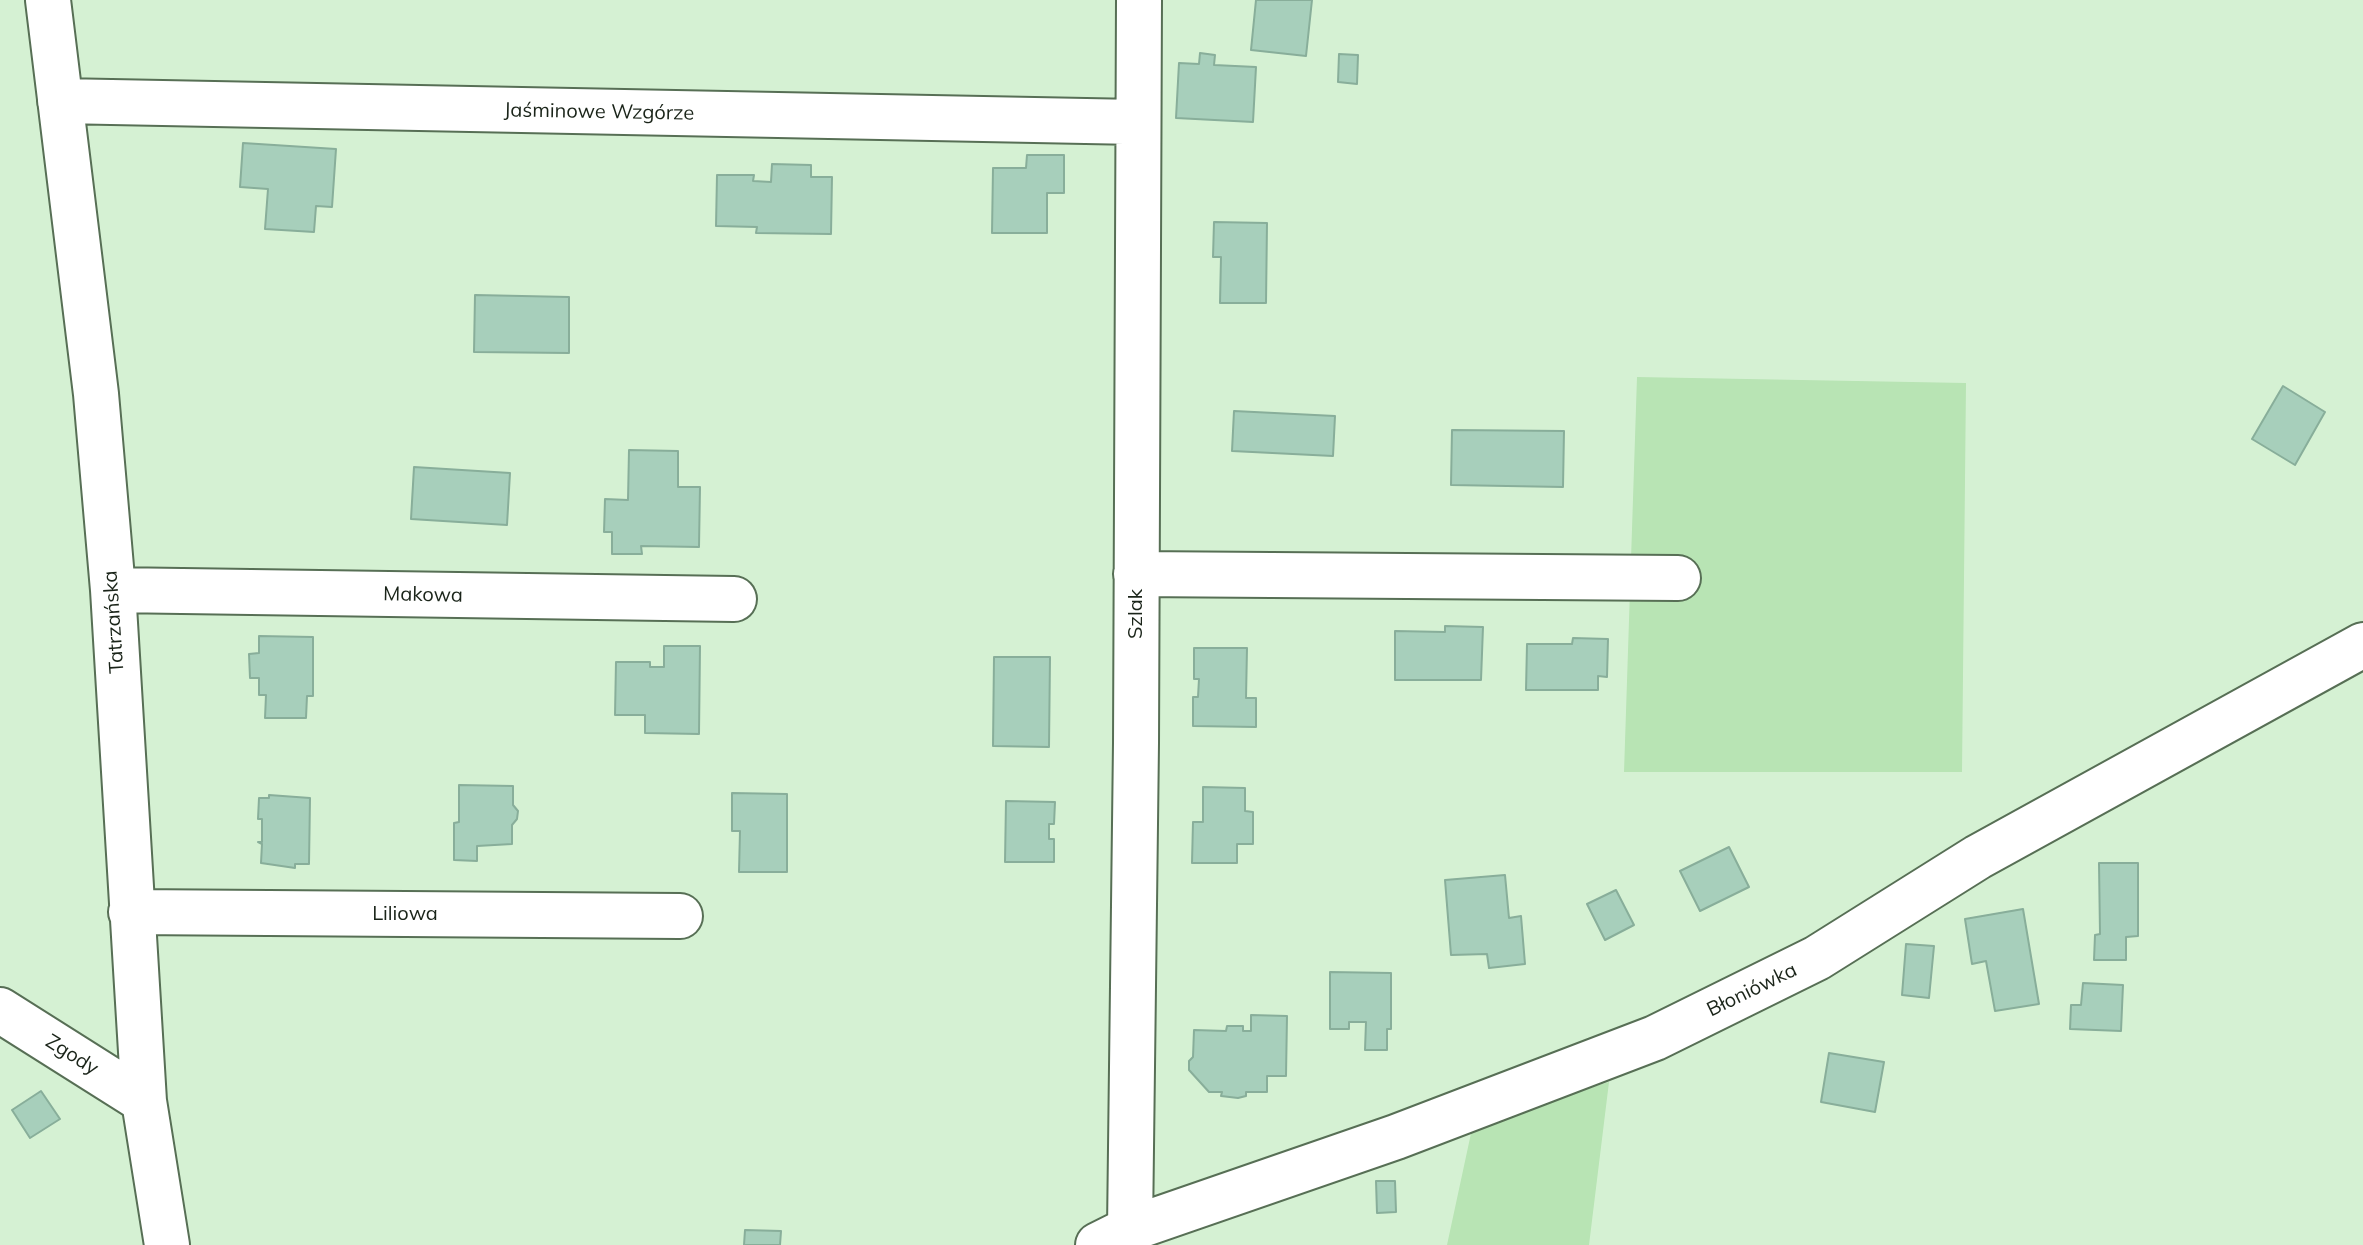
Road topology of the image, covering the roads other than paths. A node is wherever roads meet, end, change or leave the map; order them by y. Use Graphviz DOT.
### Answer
graph roads {
  1 [pos="48,0"];
  2 [pos="1139,0"];
  3 [pos="60,101"];
  4 [pos="1137,122"];
  5 [pos="1136,574"];
  6 [pos="1678,578"];
  7 [pos="113,590"];
  8 [pos="734,599"];
  9 [pos="2363,645"];
  10 [pos="131,912"];
  11 [pos="680,916"];
  12 [pos="0,1010"];
  13 [pos="144,1101"];
  14 [pos="1114,1237"];
  15 [pos="167,1245"];
  1 -- 3 [label="street, Tatrzańska"];
  2 -- 4 [label="street, Szlak"];
  3 -- 4 [label="street, Jaśminowe Wzgórze"];
  3 -- 7 [label="street, Tatrzańska"];
  4 -- 5 [label="street, Szlak"];
  5 -- 6 [label="street"];
  5 -- 14 [label="street, Szlak"];
  7 -- 8 [label="street, Makowa"];
  7 -- 10 [label="street, Tatrzańska"];
  9 -- 14 [label="street, Błoniówka"];
  10 -- 11 [label="street, Liliowa"];
  10 -- 13 [label="street, Tatrzańska"];
  12 -- 13 [label="street, Zgody"];
  13 -- 15 [label="street, Tatrzańska"];
}
